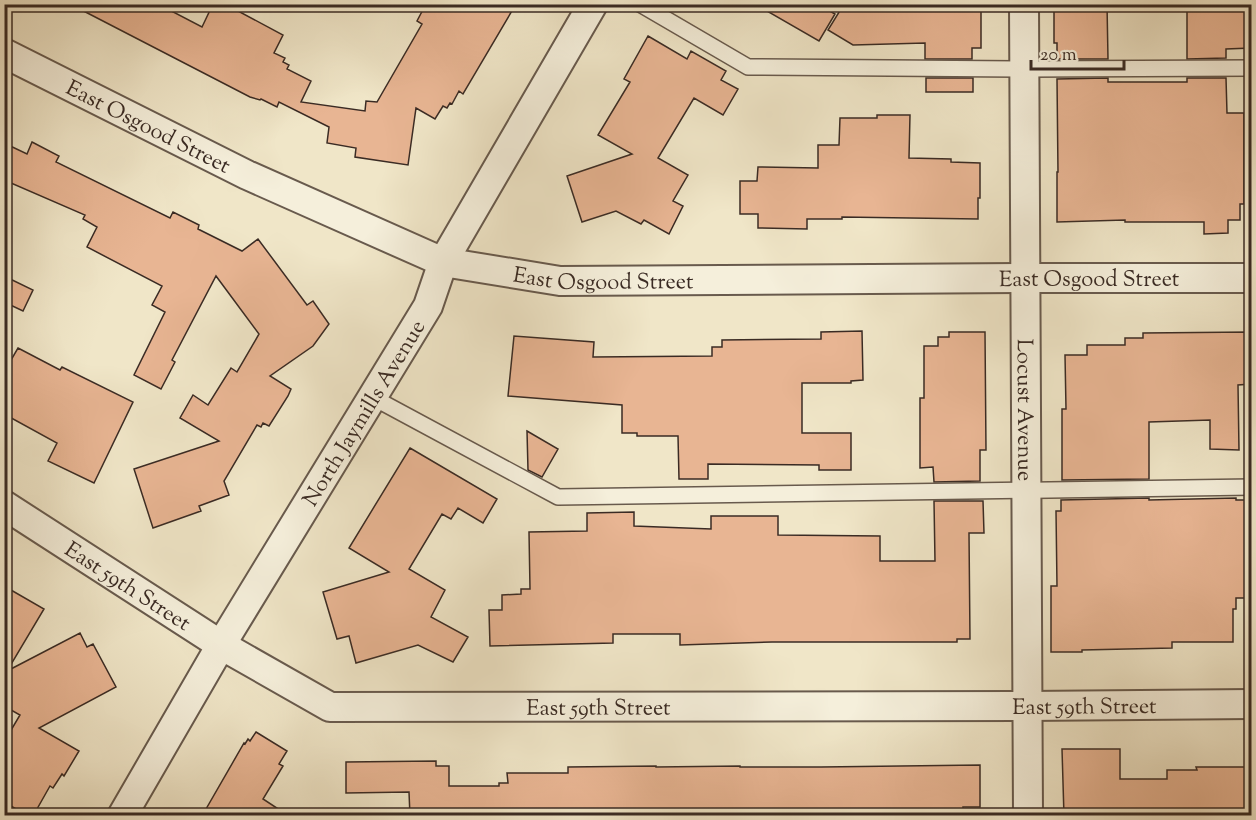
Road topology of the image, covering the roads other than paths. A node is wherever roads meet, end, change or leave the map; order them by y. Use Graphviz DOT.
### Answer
graph roads {
  1 [pos="593,4"];
  2 [pos="640,4"];
  3 [pos="1024,4"];
  4 [pos="4,53"];
  5 [pos="1251,68"];
  6 [pos="1025,69"];
  7 [pos="443,262"];
  8 [pos="1026,278"];
  9 [pos="1251,278"];
  10 [pos="372,397"];
  11 [pos="1251,487"];
  12 [pos="1027,490"];
  13 [pos="4,505"];
  14 [pos="221,645"];
  15 [pos="1251,704"];
  16 [pos="1028,706"];
  17 [pos="130,813"];
  18 [pos="1028,816"];
  1 -- 7 [label="street, North Jaymills Avenue"];
  2 -- 6 [label="lane"];
  3 -- 6 [label="street, Locust Avenue"];
  4 -- 7 [label="street, East Osgood Street"];
  5 -- 6 [label="lane"];
  6 -- 8 [label="street, Locust Avenue"];
  7 -- 8 [label="street, East Osgood Street"];
  7 -- 10 [label="street, North Jaymills Avenue"];
  8 -- 9 [label="street, East Osgood Street"];
  8 -- 12 [label="street, Locust Avenue"];
  10 -- 12 [label="lane"];
  10 -- 14 [label="street, North Jaymills Avenue"];
  11 -- 12 [label="lane"];
  12 -- 16 [label="street, Locust Avenue"];
  13 -- 14 [label="street, East 59th Street"];
  14 -- 16 [label="street, East 59th Street"];
  14 -- 17 [label="street, North Jaymills Avenue"];
  15 -- 16 [label="street, East 59th Street"];
  16 -- 18 [label="street, Locust Avenue"];
}
